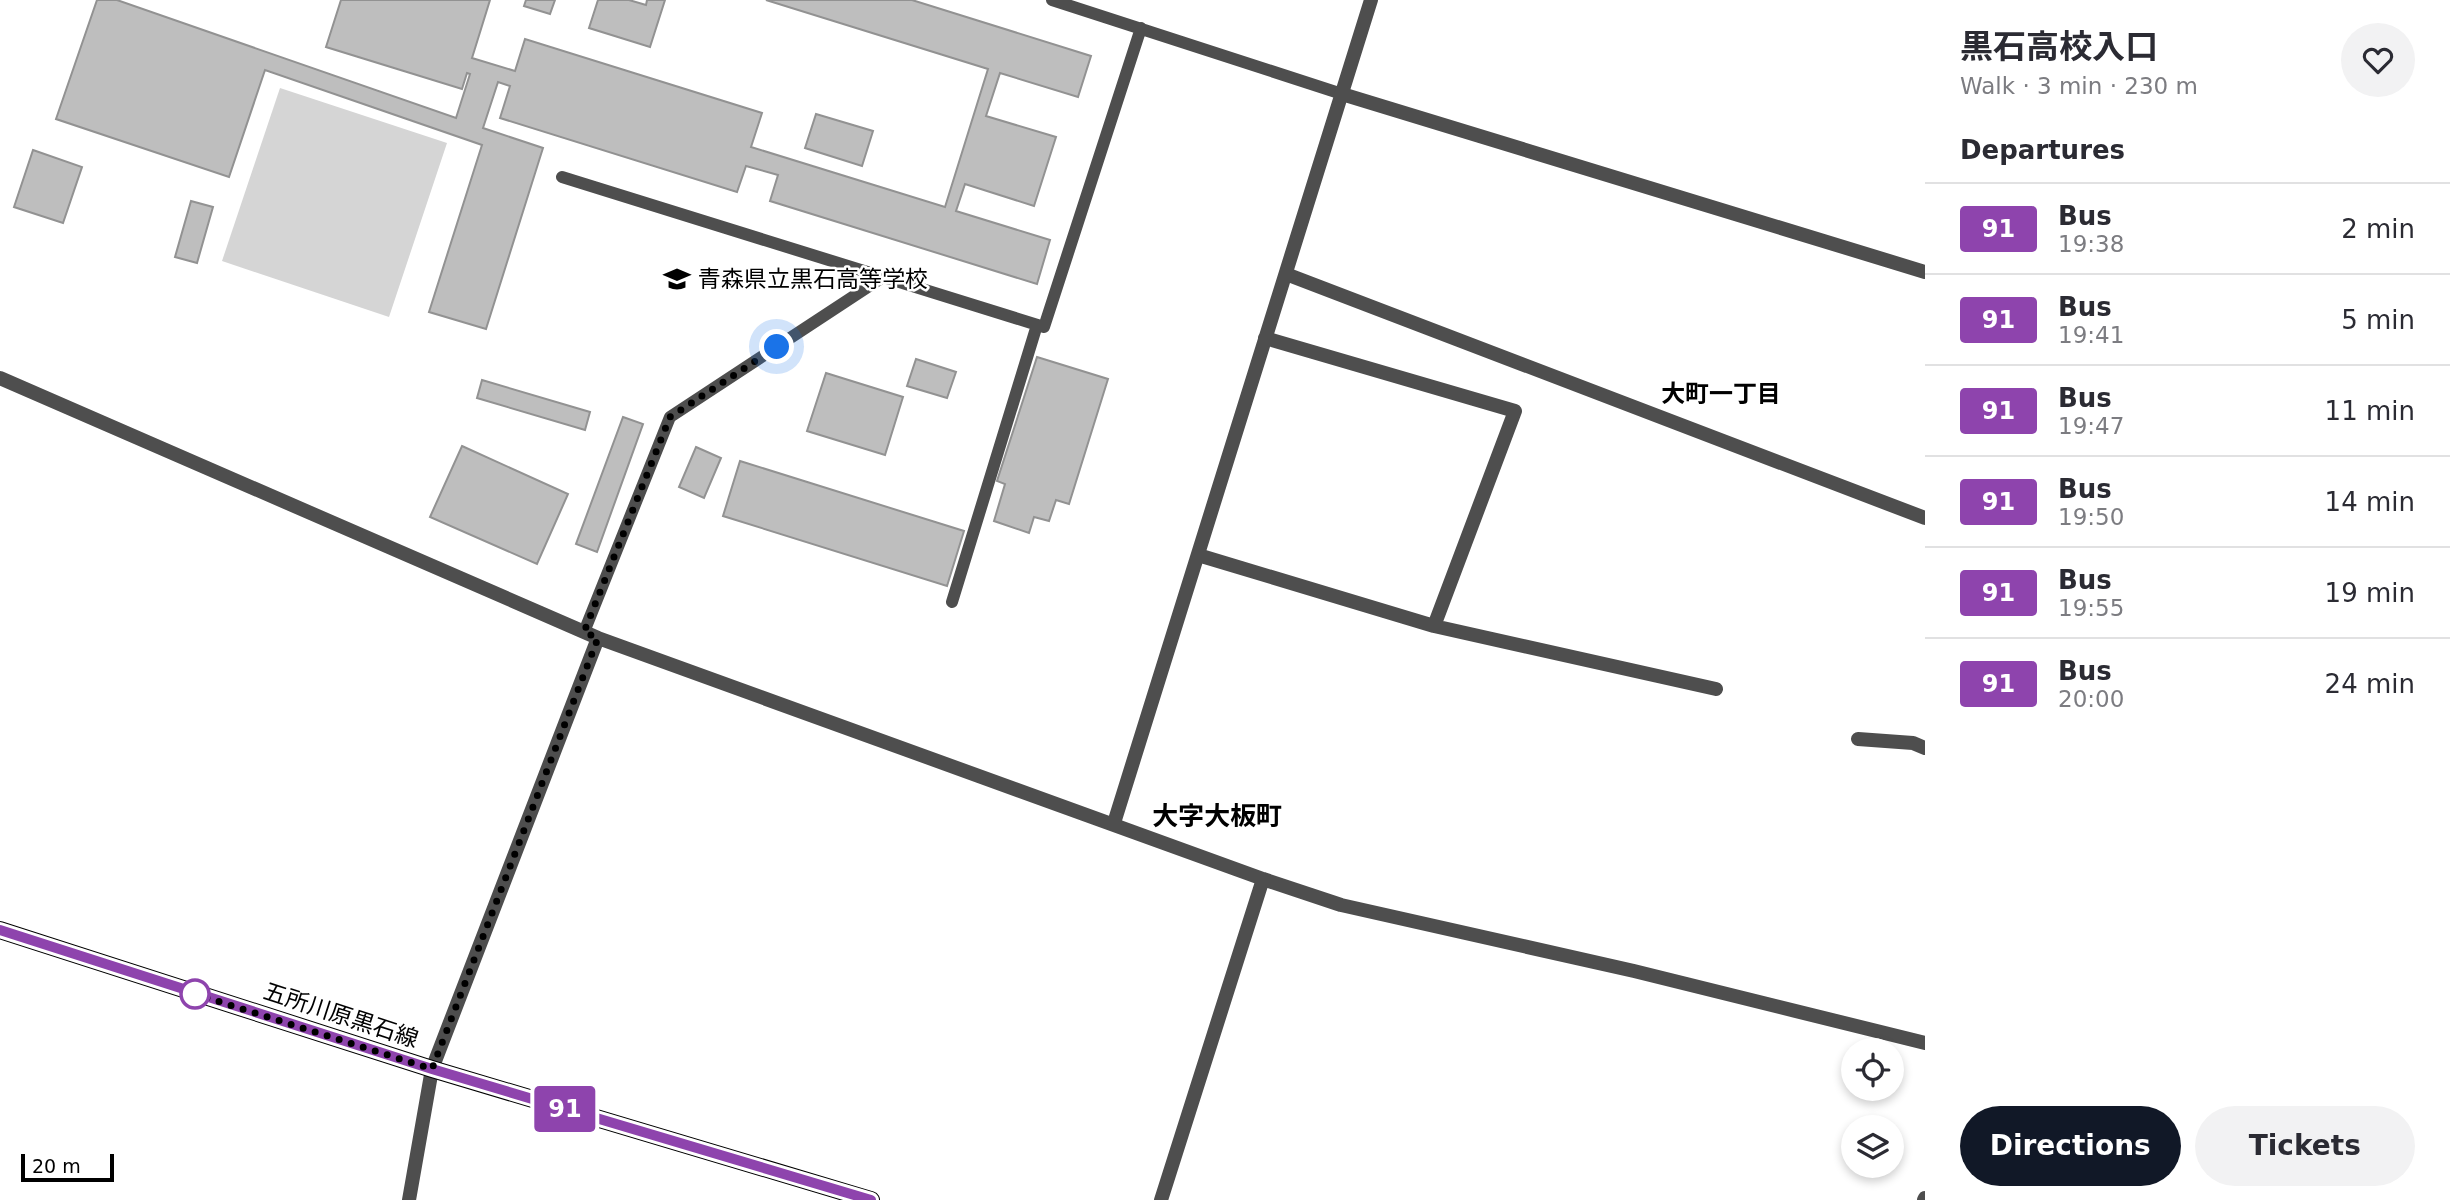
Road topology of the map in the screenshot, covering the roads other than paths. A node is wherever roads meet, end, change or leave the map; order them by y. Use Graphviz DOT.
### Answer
graph roads {
  1 [pos="1052,0"];
  2 [pos="1371,0"];
  3 [pos="1141,28"];
  4 [pos="1342,94"];
  5 [pos="562,177"];
  6 [pos="1925,272"];
  7 [pos="1286,274"];
  8 [pos="883,277"];
  9 [pos="1037,325"];
  10 [pos="1265,338"];
  11 [pos="0,378"];
  12 [pos="1925,518"];
  13 [pos="1198,555"];
  14 [pos="952,602"];
  15 [pos="1434,626"];
  16 [pos="584,632"];
  17 [pos="598,638"];
  18 [pos="1716,689"];
  19 [pos="1858,739"];
  20 [pos="1925,747"];
  21 [pos="1114,822"];
  22 [pos="1263,878"];
  23 [pos="0,930"];
  24 [pos="1925,1043"];
  25 [pos="432,1069"];
  26 [pos="409,1200"];
  27 [pos="871,1200"];
  28 [pos="1161,1200"];
  1 -- 3 [label="lane"];
  2 -- 4 [label="street"];
  3 -- 4 [label="lane"];
  3 -- 9 [label="lane"];
  4 -- 6 [label="street"];
  4 -- 7 [label="street"];
  5 -- 8 [label="lane"];
  7 -- 10 [label="street"];
  7 -- 12 [label="street"];
  8 -- 9 [label="lane"];
  8 -- 16 [label="lane"];
  9 -- 14 [label="lane"];
  10 -- 13 [label="street"];
  10 -- 15 [label="street"];
  11 -- 16 [label="street"];
  13 -- 15 [label="street"];
  13 -- 21 [label="street"];
  15 -- 18 [label="street"];
  16 -- 17 [label="street"];
  17 -- 21 [label="street"];
  17 -- 25 [label="street"];
  19 -- 20 [label="street"];
  21 -- 22 [label="street"];
  22 -- 24 [label="street"];
  22 -- 28 [label="street"];
  23 -- 25 [label="main road, 五所川原黒石線"];
  25 -- 26 [label="street"];
  25 -- 27 [label="main road, 五所川原黒石線"];
}
